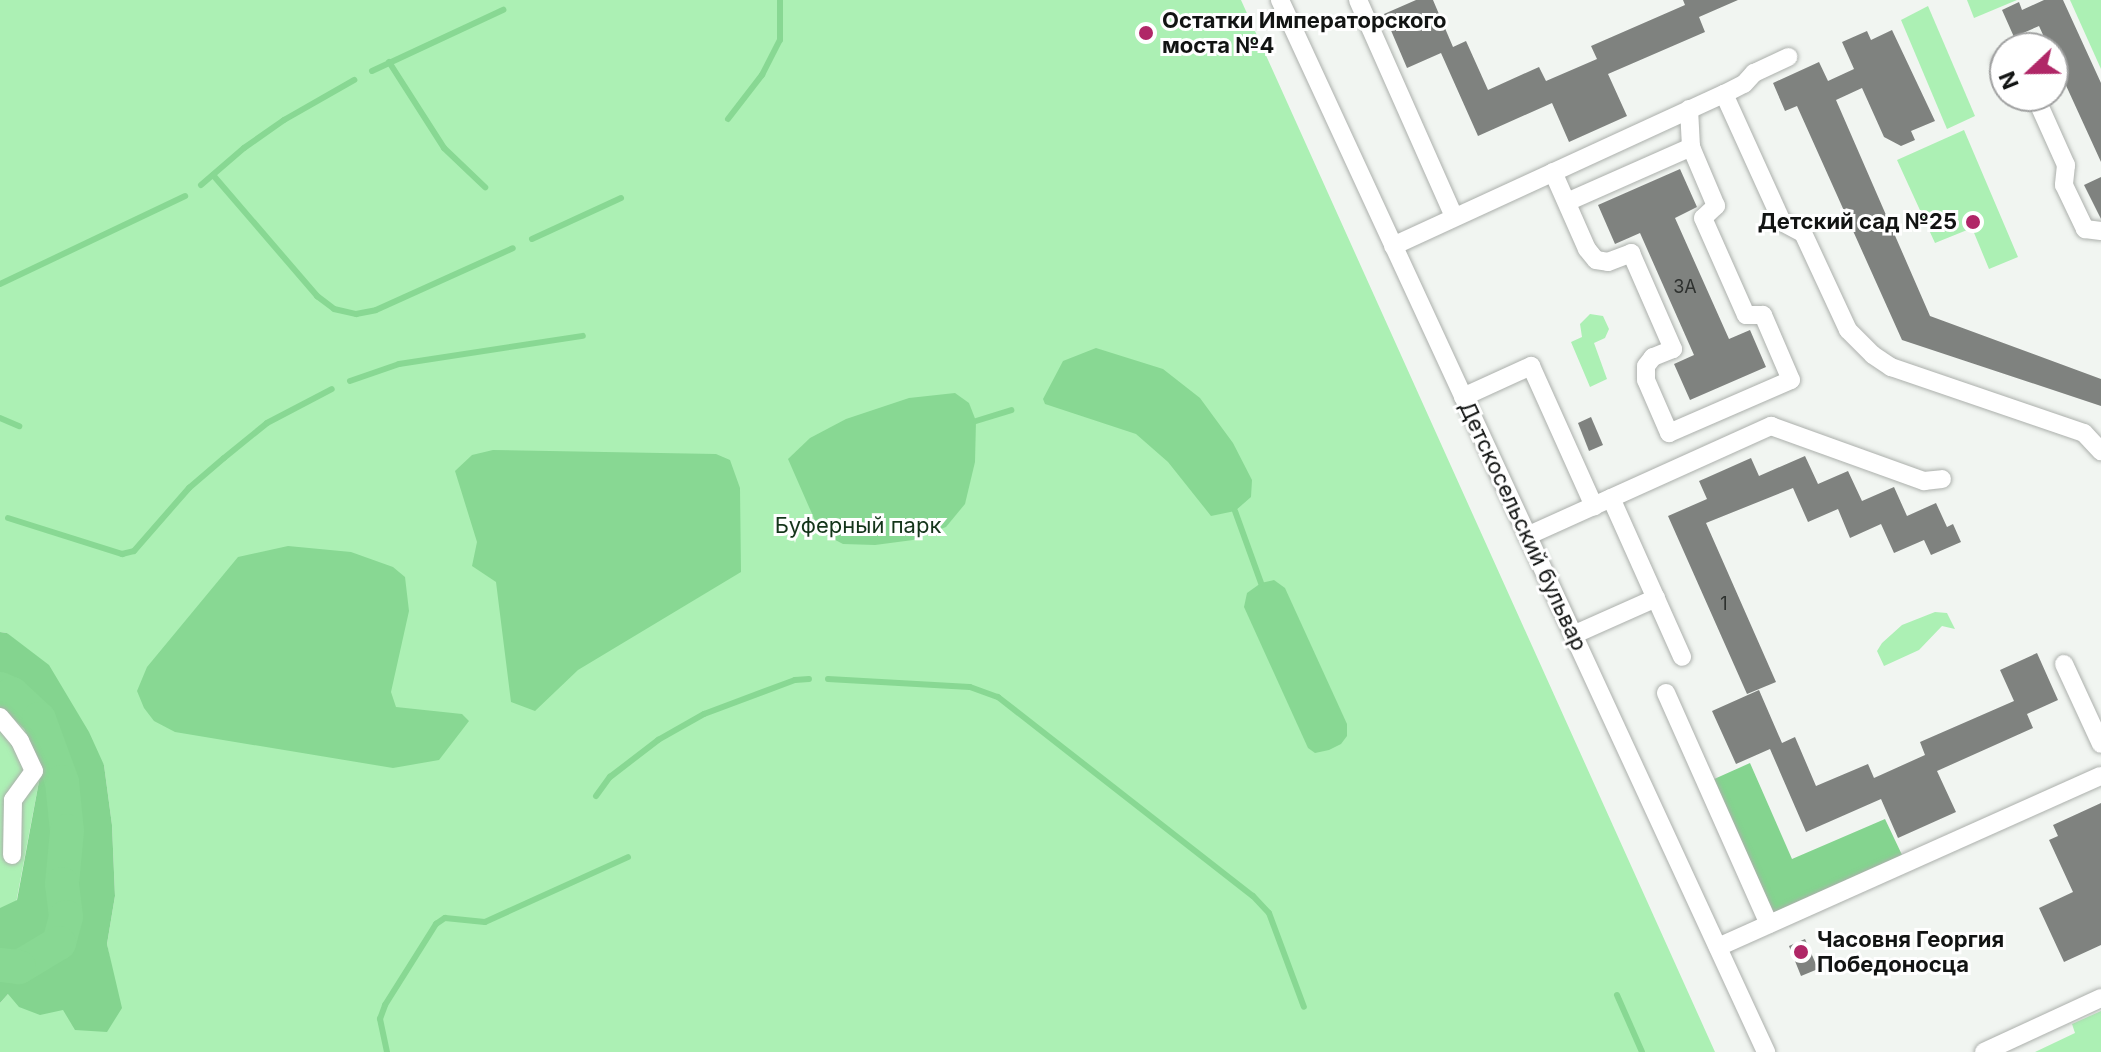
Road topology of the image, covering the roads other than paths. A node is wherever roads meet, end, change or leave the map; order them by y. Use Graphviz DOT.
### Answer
graph roads {
  1 [pos="1280,0"];
  2 [pos="1358,0"];
  3 [pos="1789,57"];
  4 [pos="1724,94"];
  5 [pos="1689,109"];
  6 [pos="2042,112"];
  7 [pos="1691,147"];
  8 [pos="1553,172"];
  9 [pos="1567,202"];
  10 [pos="1454,217"];
  11 [pos="2101,231"];
  12 [pos="1393,246"];
  13 [pos="1463,397"];
  14 [pos="2101,451"];
  15 [pos="1942,479"];
  16 [pos="1603,502"];
  17 [pos="1527,536"];
  18 [pos="1656,598"];
  19 [pos="1573,635"];
  20 [pos="1682,657"];
  21 [pos="2064,664"];
  22 [pos="1666,693"];
  23 [pos="0,717"];
  24 [pos="2101,744"];
  25 [pos="2101,776"];
  26 [pos="7,800"];
  27 [pos="12,855"];
  28 [pos="1769,924"];
  29 [pos="1718,947"];
  30 [pos="2101,998"];
  31 [pos="1766,1052"];
  32 [pos="1984,1052"];
  1 -- 12 [label="street, Детскосельский бульвар"];
  2 -- 10 [label="street"];
  3 -- 4 [label="street"];
  4 -- 5 [label="street"];
  4 -- 14 [label="street"];
  5 -- 7 [label="street"];
  5 -- 8 [label="street"];
  6 -- 11 [label="street"];
  7 -- 9 [label="street"];
  7 -- 9 [label="street"];
  8 -- 9 [label="street"];
  8 -- 10 [label="street"];
  10 -- 12 [label="street"];
  12 -- 13 [label="street, Детскосельский бульвар"];
  13 -- 16 [label="street"];
  13 -- 17 [label="street, Детскосельский бульвар"];
  15 -- 16 [label="street"];
  16 -- 17 [label="street"];
  16 -- 18 [label="street"];
  17 -- 19 [label="street, Детскосельский бульвар"];
  18 -- 19 [label="street"];
  18 -- 20 [label="street"];
  19 -- 29 [label="street, Детскосельский бульвар"];
  21 -- 24 [label="street"];
  22 -- 28 [label="street"];
  23 -- 26 [label="street"];
  25 -- 28 [label="street"];
  26 -- 27 [label="street"];
  28 -- 29 [label="street"];
  29 -- 31 [label="street, Детскосельский бульвар"];
  30 -- 32 [label="street"];
}
